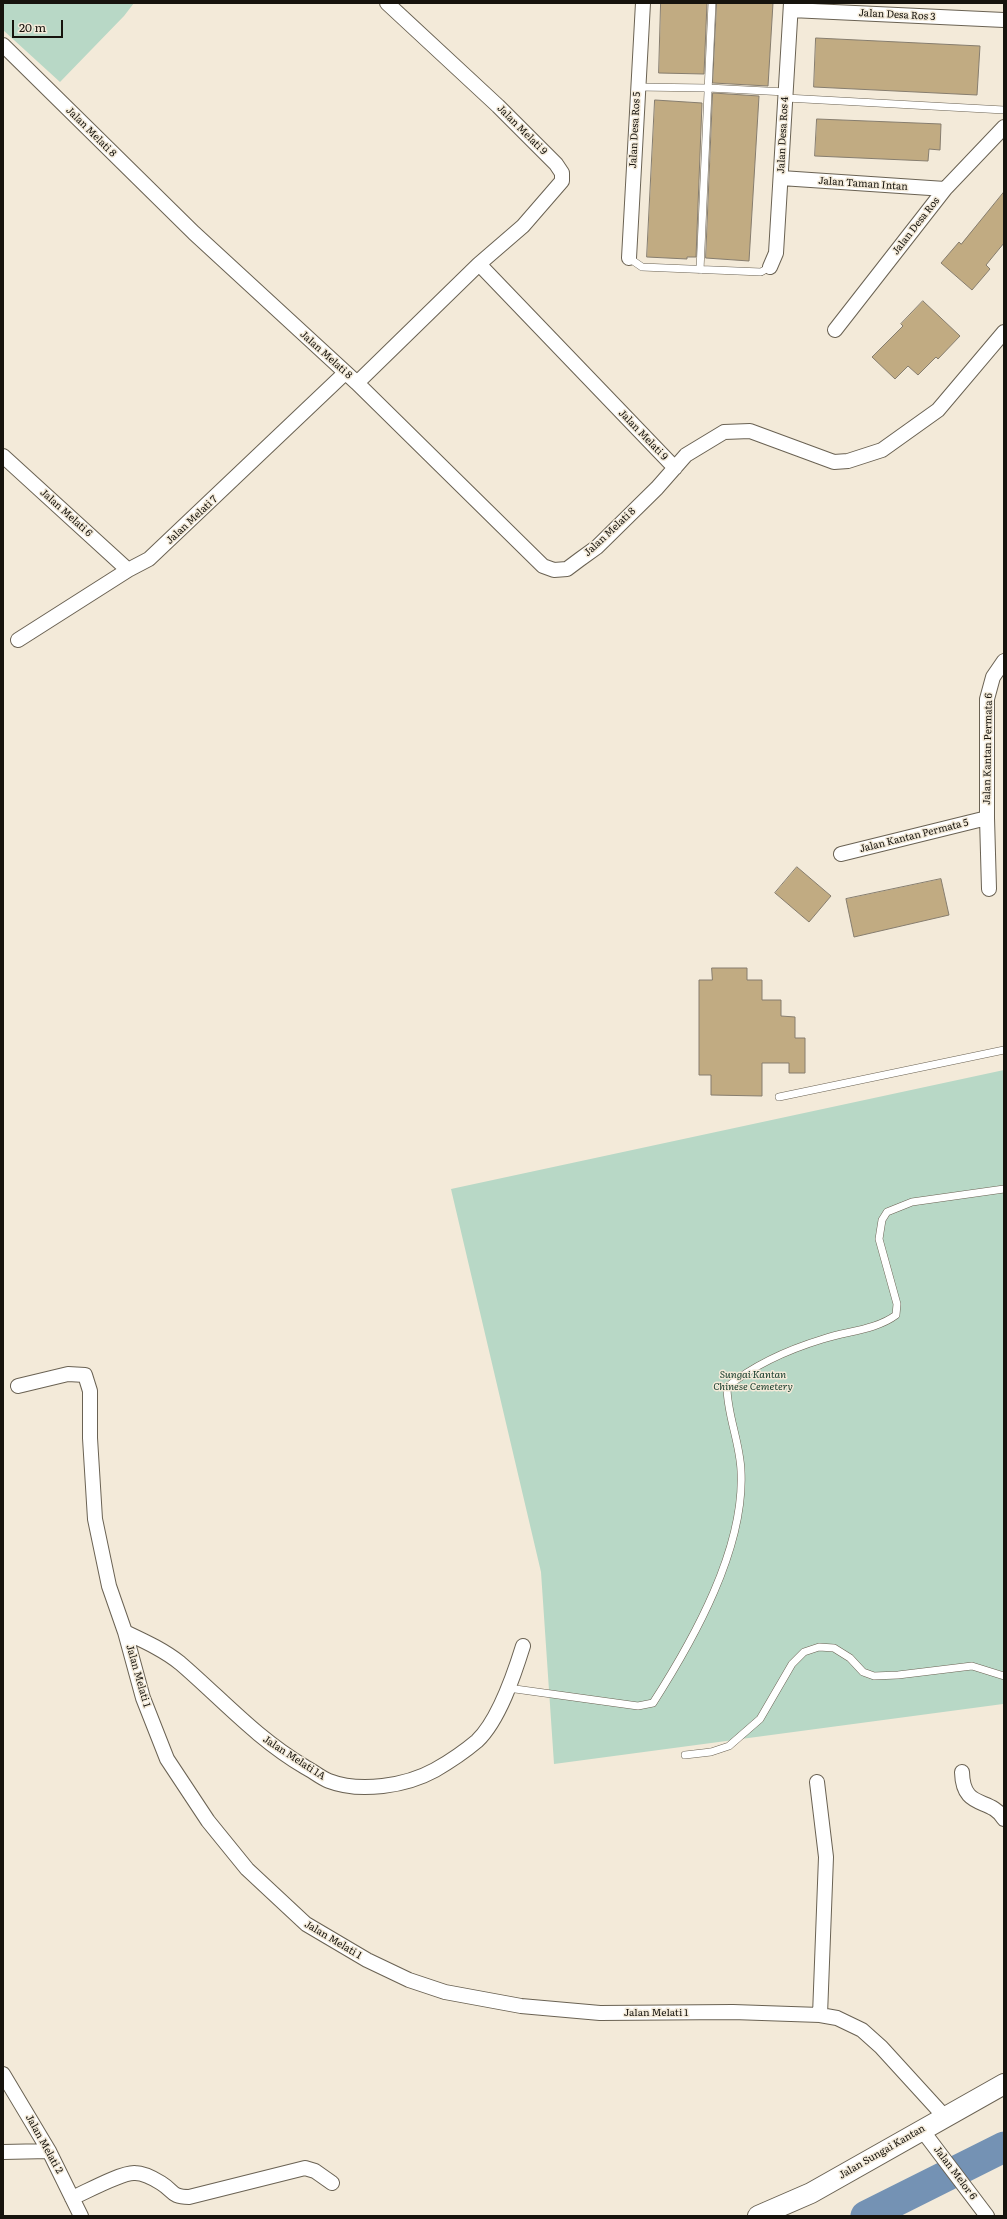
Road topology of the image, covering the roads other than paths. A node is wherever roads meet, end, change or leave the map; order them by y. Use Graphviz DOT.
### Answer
graph roads {
  1 [pos="386,3"];
  2 [pos="643,3"];
  3 [pos="712,3"];
  4 [pos="791,6"];
  5 [pos="1004,20"];
  6 [pos="3,45"];
  7 [pos="637,87"];
  8 [pos="708,88"];
  9 [pos="786,95"];
  10 [pos="1004,110"];
  11 [pos="1004,127"];
  12 [pos="781,178"];
  13 [pos="945,190"];
  14 [pos="629,258"];
  15 [pos="479,264"];
  16 [pos="770,267"];
  17 [pos="700,270"];
  18 [pos="835,330"];
  19 [pos="1004,332"];
  20 [pos="345,373"];
  21 [pos="357,384"];
  22 [pos="3,456"];
  23 [pos="675,468"];
  24 [pos="128,570"];
  25 [pos="18,640"];
  26 [pos="1004,661"];
  27 [pos="987,818"];
  28 [pos="841,854"];
  29 [pos="989,889"];
  30 [pos="1004,1050"];
  31 [pos="779,1097"];
  32 [pos="1004,1189"];
  33 [pos="18,1386"];
  34 [pos="125,1632"];
  35 [pos="523,1646"];
  36 [pos="1004,1676"];
  37 [pos="508,1688"];
  38 [pos="685,1755"];
  39 [pos="962,1772"];
  40 [pos="817,1782"];
  41 [pos="1004,1819"];
  42 [pos="820,2015"];
  43 [pos="3,2074"];
  44 [pos="1004,2084"];
  45 [pos="944,2116"];
  46 [pos="922,2130"];
  47 [pos="49,2151"];
  48 [pos="3,2152"];
  49 [pos="332,2183"];
  50 [pos="72,2198"];
  51 [pos="81,2216"];
  52 [pos="758,2216"];
  53 [pos="987,2216"];
  1 -- 15 [label="street, Jalan Melati 9"];
  2 -- 7 [label="street, Jalan Desa Ros 5"];
  3 -- 8 [label="lane"];
  4 -- 5 [label="street, Jalan Desa Ros 3"];
  4 -- 9 [label="street, Jalan Desa Ros 4"];
  6 -- 20 [label="street, Jalan Melati 8"];
  7 -- 8 [label="lane"];
  7 -- 14 [label="street, Jalan Desa Ros 5"];
  8 -- 9 [label="lane"];
  8 -- 17 [label="lane"];
  9 -- 10 [label="lane"];
  9 -- 12 [label="street, Jalan Desa Ros 4"];
  11 -- 13 [label="street, Jalan Desa Ros"];
  12 -- 13 [label="street, Jalan Taman Intan"];
  12 -- 16 [label="street, Jalan Desa Ros 4"];
  13 -- 18 [label="street, Jalan Desa Ros"];
  14 -- 17 [label="lane"];
  15 -- 21 [label="street, Jalan Melati 9"];
  15 -- 23 [label="street, Jalan Melati 9"];
  16 -- 17 [label="lane"];
  19 -- 23 [label="street, Jalan Melati 8"];
  20 -- 21 [label="street, Jalan Melati 8"];
  20 -- 24 [label="street, Jalan Melati 7"];
  21 -- 23 [label="street, Jalan Melati 8"];
  22 -- 24 [label="street, Jalan Melati 6"];
  24 -- 25 [label="street, Jalan Melati 7"];
  26 -- 27 [label="street, Jalan Kantan Permata 6"];
  27 -- 28 [label="street, Jalan Kantan Permata 5"];
  27 -- 29 [label="street, Jalan Kantan Permata 6"];
  30 -- 31 [label="lane"];
  32 -- 37 [label="lane"];
  33 -- 34 [label="street, Jalan Melati 1"];
  34 -- 37 [label="street, Jalan Melati 1A"];
  34 -- 42 [label="street, Jalan Melati 1"];
  35 -- 37 [label="street, Jalan Melati 1A"];
  36 -- 38 [label="lane"];
  39 -- 41 [label="street"];
  40 -- 42 [label="street"];
  42 -- 45 [label="street, Jalan Melati 1"];
  43 -- 47 [label="street, Jalan Melati 2"];
  44 -- 45 [label="main road, Jalan Sungai Kantan"];
  45 -- 46 [label="main road, Jalan Sungai Kantan"];
  46 -- 52 [label="main road, Jalan Sungai Kantan"];
  46 -- 53 [label="street, Jalan Melor 6"];
  47 -- 48 [label="street"];
  47 -- 50 [label="street, Jalan Melati 2"];
  49 -- 50 [label="street"];
  50 -- 51 [label="street, Jalan Melati 2"];
}
